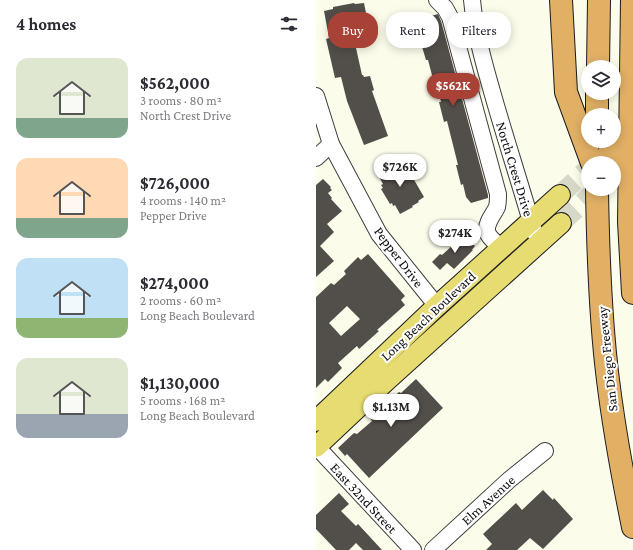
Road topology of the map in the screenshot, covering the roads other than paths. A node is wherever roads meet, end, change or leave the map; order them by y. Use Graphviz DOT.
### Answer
graph roads {
  1 [pos="437,0"];
  2 [pos="472,0"];
  3 [pos="561,0"];
  4 [pos="599,0"];
  5 [pos="612,0"];
  6 [pos="620,0"];
  7 [pos="632,0"];
  8 [pos="598,60"];
  9 [pos="611,60"];
  10 [pos="316,96"];
  11 [pos="331,144"];
  12 [pos="589,156"];
  13 [pos="316,158"];
  14 [pos="560,195"];
  15 [pos="597,196"];
  16 [pos="609,196"];
  17 [pos="531,222"];
  18 [pos="561,223"];
  19 [pos="631,225"];
  20 [pos="538,244"];
  21 [pos="502,248"];
  22 [pos="633,293"];
  23 [pos="437,306"];
  24 [pos="316,422"];
  25 [pos="316,447"];
  26 [pos="545,451"];
  27 [pos="633,468"];
  28 [pos="633,527"];
  29 [pos="413,550"];
  30 [pos="433,550"];
  1 -- 21 [label="street"];
  2 -- 17 [label="street, North Crest Drive"];
  3 -- 12 [label="highway"];
  4 -- 8 [label="highway"];
  5 -- 9 [label="highway"];
  6 -- 19 [label="highway"];
  7 -- 19 [label="highway"];
  10 -- 11 [label="street, Pepper Drive"];
  11 -- 13 [label="street"];
  11 -- 23 [label="street, Pepper Drive"];
  14 -- 17 [label="main road, Long Beach Boulevard"];
  15 -- 28 [label="highway, San Diego Freeway"];
  16 -- 27 [label="highway"];
  17 -- 20 [label="street, North Crest Drive"];
  17 -- 21 [label="main road, Long Beach Boulevard"];
  18 -- 20 [label="main road, Long Beach Boulevard"];
  19 -- 22 [label="highway"];
  20 -- 25 [label="main road, Long Beach Boulevard"];
  21 -- 23 [label="main road, Long Beach Boulevard"];
  23 -- 24 [label="main road, Long Beach Boulevard"];
  25 -- 29 [label="street, East 32nd Street"];
  26 -- 30 [label="street, Elm Avenue"];
}
